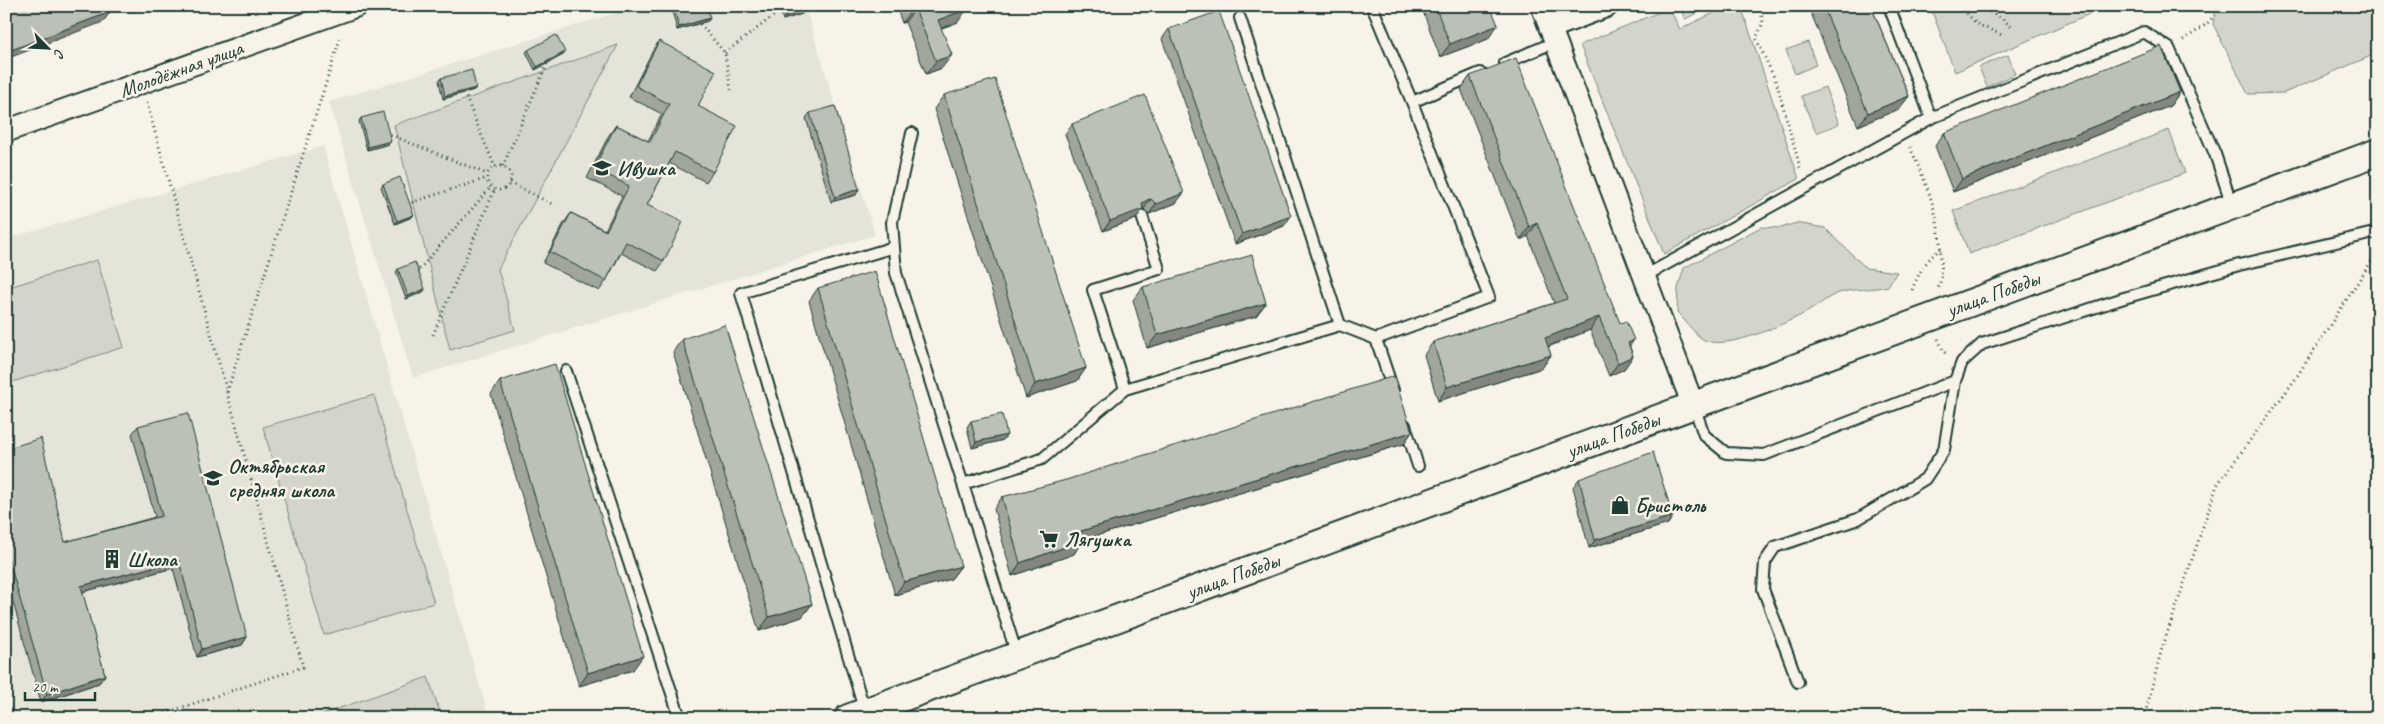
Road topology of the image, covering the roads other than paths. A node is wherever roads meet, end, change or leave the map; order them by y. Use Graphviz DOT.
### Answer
graph roads {
  1 [pos="1372,6"];
  2 [pos="1542,6"];
  3 [pos="1607,6"];
  4 [pos="1888,6"];
  5 [pos="351,7"];
  6 [pos="1240,18"];
  7 [pos="1552,35"];
  8 [pos="1412,102"];
  9 [pos="1931,118"];
  10 [pos="6,131"];
  11 [pos="912,133"];
  12 [pos="2378,152"];
  13 [pos="2232,204"];
  14 [pos="1142,216"];
  15 [pos="2378,232"];
  16 [pos="894,247"];
  17 [pos="1643,277"];
  18 [pos="1340,325"];
  19 [pos="1376,339"];
  20 [pos="566,371"];
  21 [pos="1955,381"];
  22 [pos="1125,389"];
  23 [pos="1693,405"];
  24 [pos="1418,466"];
  25 [pos="963,484"];
  26 [pos="1017,656"];
  27 [pos="1798,682"];
  28 [pos="857,715"];
  29 [pos="680,718"];
  1 -- 8 [label="lane"];
  2 -- 7 [label="street"];
  3 -- 7 [label="street"];
  4 -- 9 [label="lane"];
  5 -- 10 [label="street, Молодёжная улица"];
  6 -- 18 [label="lane"];
  7 -- 8 [label="lane"];
  7 -- 17 [label="street"];
  8 -- 19 [label="lane"];
  9 -- 13 [label="lane"];
  9 -- 17 [label="lane"];
  11 -- 16 [label="lane"];
  12 -- 13 [label="street, улица Победы"];
  13 -- 23 [label="street, улица Победы"];
  14 -- 22 [label="lane"];
  15 -- 21 [label="lane"];
  16 -- 25 [label="lane"];
  16 -- 28 [label="lane"];
  17 -- 23 [label="street"];
  18 -- 19 [label="lane"];
  18 -- 22 [label="lane"];
  19 -- 24 [label="lane"];
  20 -- 29 [label="lane"];
  21 -- 23 [label="lane"];
  21 -- 27 [label="lane"];
  22 -- 25 [label="lane"];
  23 -- 26 [label="street, улица Победы"];
  25 -- 26 [label="lane"];
  26 -- 28 [label="street, улица Победы"];
}
